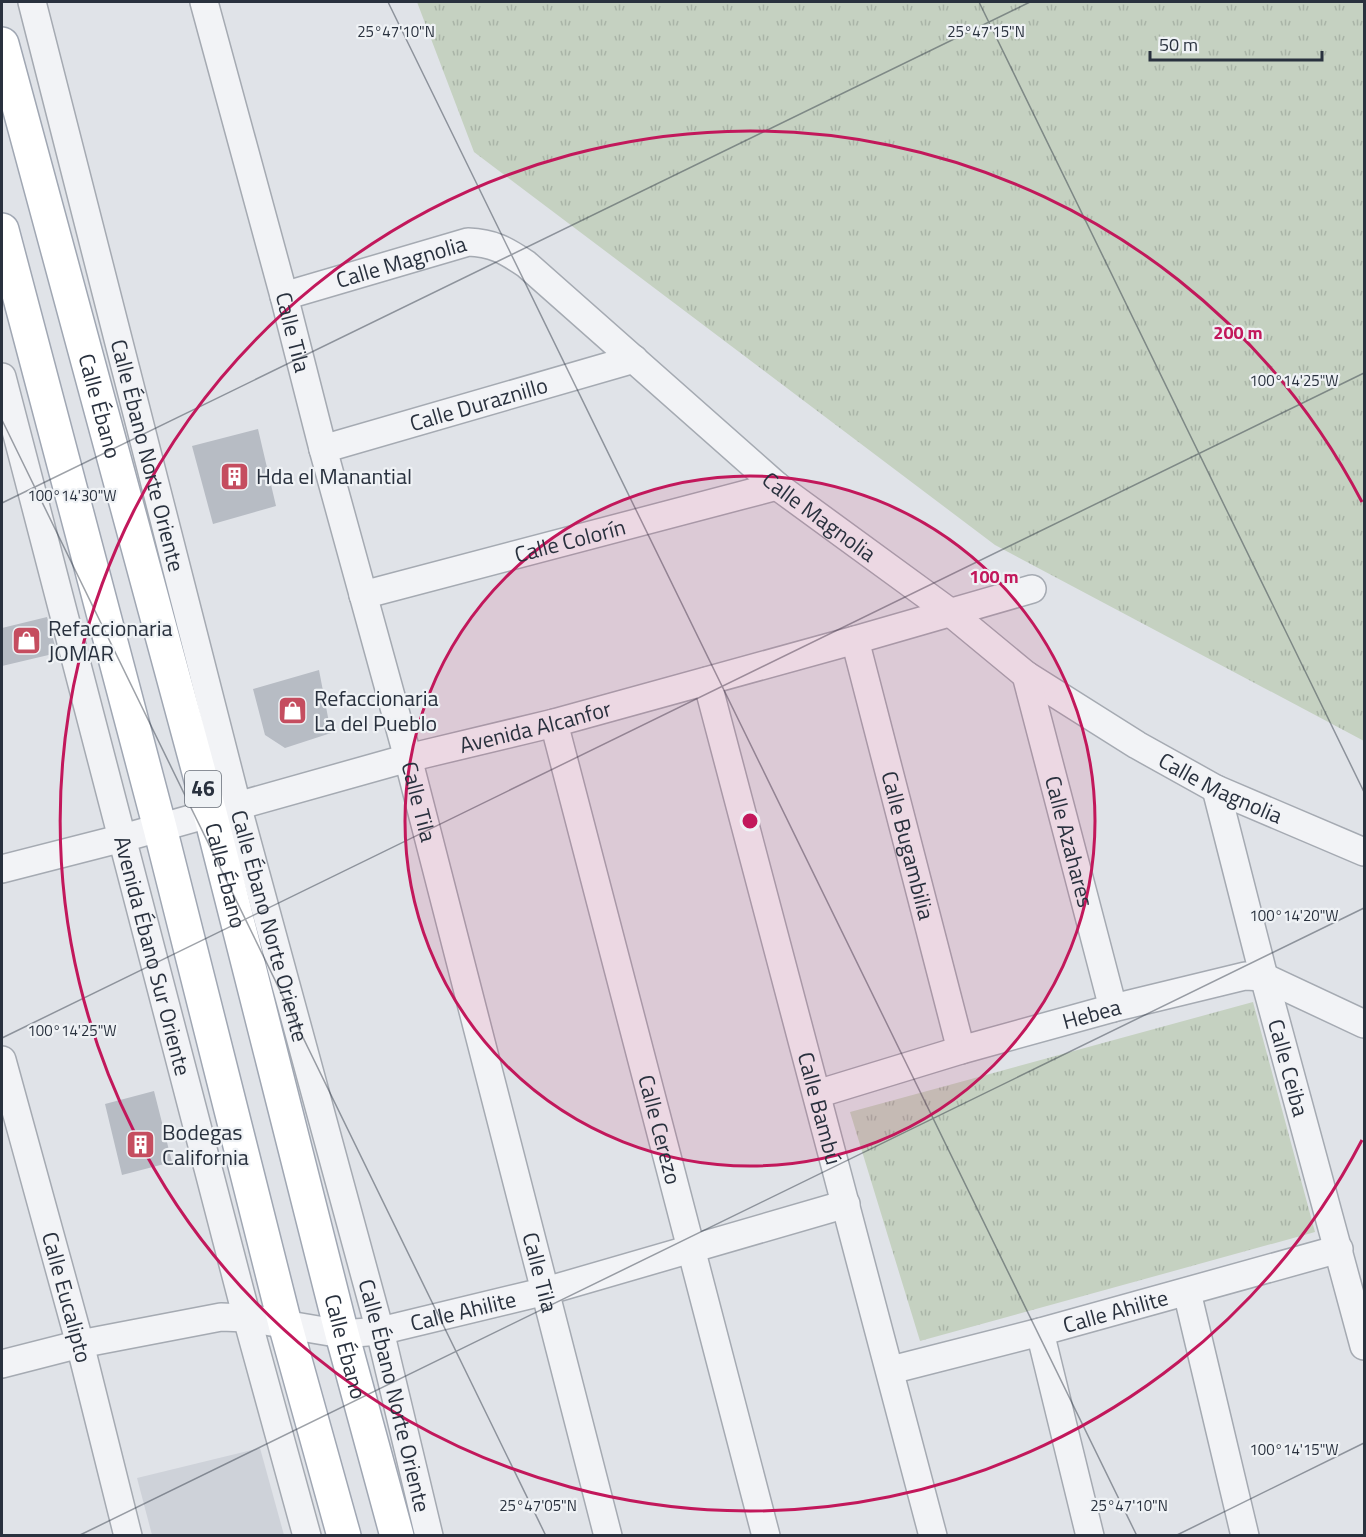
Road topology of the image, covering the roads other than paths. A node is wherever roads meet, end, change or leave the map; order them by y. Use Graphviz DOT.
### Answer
graph roads {
  1 [pos="32,2"];
  2 [pos="204,2"];
  3 [pos="2,44"];
  4 [pos="2,230"];
  5 [pos="284,296"];
  6 [pos="634,359"];
  7 [pos="2,377"];
  8 [pos="323,449"];
  9 [pos="777,486"];
  10 [pos="1032,589"];
  11 [pos="363,595"];
  12 [pos="951,613"];
  13 [pos="855,640"];
  14 [pos="1026,675"];
  15 [pos="707,681"];
  16 [pos="554,723"];
  17 [pos="408,758"];
  18 [pos="1216,789"];
  19 [pos="224,809"];
  20 [pos="160,828"];
  21 [pos="123,838"];
  22 [pos="1365,852"];
  23 [pos="2,869"];
  24 [pos="1264,977"];
  25 [pos="1113,1008"];
  26 [pos="1365,1023"];
  27 [pos="961,1050"];
  28 [pos="2,1060"];
  29 [pos="817,1094"];
  30 [pos="846,1204"];
  31 [pos="692,1249"];
  32 [pos="1339,1250"];
  33 [pos="546,1291"];
  34 [pos="1187,1292"];
  35 [pos="247,1318"];
  36 [pos="285,1324"];
  37 [pos="380,1331"];
  38 [pos="1040,1332"];
  39 [pos="342,1334"];
  40 [pos="80,1344"];
  41 [pos="1365,1346"];
  42 [pos="2,1364"];
  43 [pos="891,1370"];
  44 [pos="128,1536"];
  45 [pos="307,1536"];
  46 [pos="344,1536"];
  47 [pos="397,1536"];
  48 [pos="429,1536"];
  49 [pos="608,1536"];
  50 [pos="766,1536"];
  51 [pos="933,1536"];
  52 [pos="1090,1536"];
  53 [pos="1245,1536"];
  1 -- 19 [label="street, Calle Ébano Norte Oriente"];
  2 -- 5 [label="street, Calle Tila"];
  3 -- 19 [label="main road, Calle Ébano / 46"];
  4 -- 20 [label="main road, 46"];
  5 -- 6 [label="street, Calle Magnolia"];
  5 -- 8 [label="street, Calle Tila"];
  6 -- 8 [label="street, Calle Duraznillo"];
  6 -- 9 [label="street, Calle Magnolia"];
  7 -- 21 [label="street, Avenida Ébano Sur Oriente"];
  8 -- 11 [label="street, Calle Tila"];
  9 -- 11 [label="street, Calle Colorín"];
  9 -- 12 [label="street, Calle Magnolia"];
  10 -- 12 [label="street, Avenida Alcanfor"];
  11 -- 17 [label="street, Calle Tila"];
  12 -- 13 [label="street, Avenida Alcanfor"];
  12 -- 14 [label="street, Calle Magnolia"];
  13 -- 15 [label="street, Avenida Alcanfor"];
  13 -- 27 [label="street, Calle Bugambilia"];
  14 -- 18 [label="street, Calle Magnolia"];
  14 -- 25 [label="street, Calle Azahares"];
  15 -- 16 [label="street, Avenida Alcanfor"];
  15 -- 29 [label="street, Calle Bambú"];
  16 -- 17 [label="street, Avenida Alcanfor"];
  16 -- 31 [label="street, Calle Cerezo"];
  17 -- 19 [label="street, Avenida Alcanfor"];
  17 -- 33 [label="street, Calle Tila"];
  18 -- 22 [label="street, Calle Magnolia"];
  18 -- 24 [label="street, Calle Ceiba"];
  19 -- 20 [label="street, Avenida Alcanfor"];
  19 -- 37 [label="street, Calle Ébano Norte Oriente"];
  19 -- 39 [label="main road, Calle Ébano / 46"];
  20 -- 21 [label="street, Avenida Alcanfor"];
  20 -- 36 [label="main road, 46"];
  21 -- 23 [label="street, Avenida Alcanfor"];
  21 -- 35 [label="street, Avenida Ébano Sur Oriente"];
  24 -- 25 [label="street, Hebea"];
  24 -- 26 [label="street, Hebea"];
  24 -- 32 [label="street, Calle Ceiba"];
  25 -- 27 [label="street, Hebea"];
  27 -- 29 [label="street, Hebea"];
  28 -- 40 [label="street, Calle Eucalipto"];
  29 -- 30 [label="street, Calle Bambú"];
  30 -- 31 [label="street, Calle Ahilite"];
  30 -- 43 [label="street, Calle Bambú"];
  31 -- 33 [label="street, Calle Ahilite"];
  31 -- 50 [label="street, Calle Cerezo"];
  32 -- 34 [label="street, Calle Ahilite"];
  32 -- 41 [label="street, Calle Ceiba"];
  33 -- 37 [label="street, Calle Ahilite"];
  33 -- 49 [label="street, Calle Tila"];
  34 -- 38 [label="street, Calle Ahilite"];
  34 -- 53 [label="street"];
  35 -- 36 [label="street, Calle Ahilite"];
  35 -- 40 [label="street, Calle Ahilite"];
  35 -- 45 [label="street, Avenida Ébano Sur Oriente"];
  36 -- 39 [label="street, Calle Ahilite"];
  36 -- 46 [label="main road, 46"];
  37 -- 39 [label="street, Calle Ahilite"];
  37 -- 48 [label="street, Calle Ébano Norte Oriente"];
  38 -- 43 [label="street, Calle Ahilite"];
  38 -- 52 [label="street"];
  39 -- 47 [label="main road, Calle Ébano / 46"];
  40 -- 42 [label="street, Calle Ahilite"];
  40 -- 44 [label="street, Calle Eucalipto"];
  43 -- 51 [label="street, Calle Bambú"];
}
